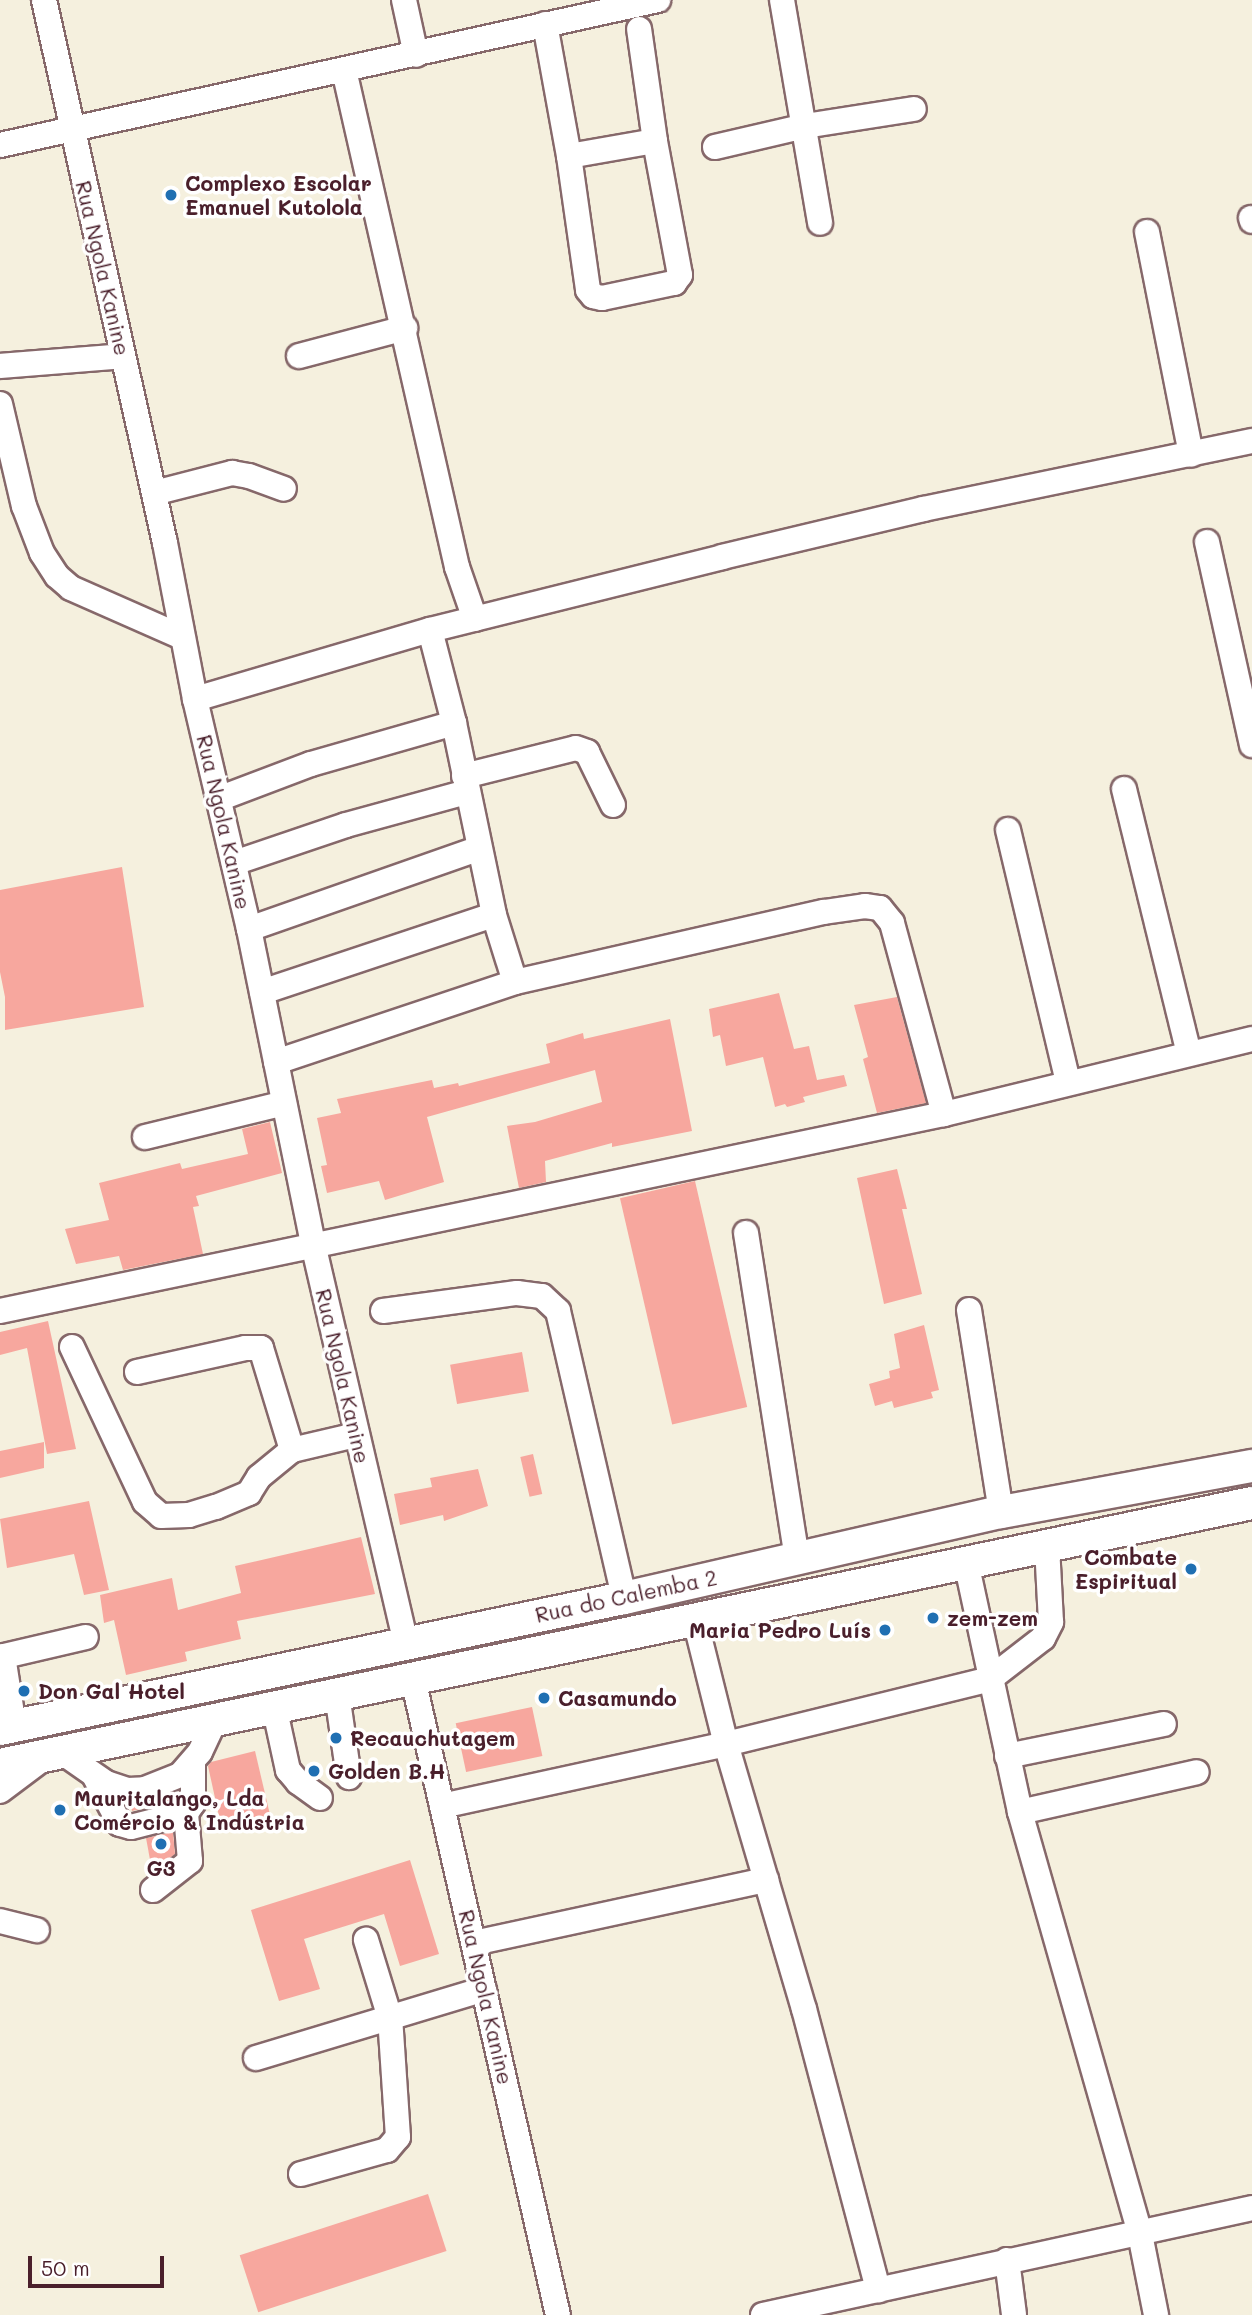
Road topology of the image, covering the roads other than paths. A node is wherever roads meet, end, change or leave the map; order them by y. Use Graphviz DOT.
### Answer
graph roads {
  1 [pos="44,0"];
  2 [pos="404,0"];
  3 [pos="658,0"];
  4 [pos="782,0"];
  5 [pos="617,4"];
  6 [pos="545,24"];
  7 [pos="639,29"];
  8 [pos="416,55"];
  9 [pos="345,70"];
  10 [pos="914,108"];
  11 [pos="805,127"];
  12 [pos="71,130"];
  13 [pos="654,141"];
  14 [pos="0,145"];
  15 [pos="715,147"];
  16 [pos="569,156"];
  17 [pos="820,223"];
  18 [pos="1147,232"];
  19 [pos="405,328"];
  20 [pos="123,356"];
  21 [pos="299,356"];
  22 [pos="0,366"];
  23 [pos="0,404"];
  24 [pos="1252,441"];
  25 [pos="1191,455"];
  26 [pos="284,489"];
  27 [pos="154,492"];
  28 [pos="1207,542"];
  29 [pos="475,620"];
  30 [pos="429,630"];
  31 [pos="182,637"];
  32 [pos="195,699"];
  33 [pos="454,723"];
  34 [pos="1252,745"];
  35 [pos="466,784"];
  36 [pos="1124,789"];
  37 [pos="221,798"];
  38 [pos="613,805"];
  39 [pos="1008,830"];
  40 [pos="478,849"];
  41 [pos="234,863"];
  42 [pos="494,915"];
  43 [pos="250,929"];
  44 [pos="514,982"];
  45 [pos="262,992"];
  46 [pos="1252,1039"];
  47 [pos="1189,1053"];
  48 [pos="276,1062"];
  49 [pos="1068,1082"];
  50 [pos="284,1103"];
  51 [pos="944,1114"];
  52 [pos="145,1137"];
  53 [pos="746,1233"];
  54 [pos="313,1244"];
  55 [pos="969,1310"];
  56 [pos="0,1311"];
  57 [pos="383,1311"];
  58 [pos="72,1347"];
  59 [pos="137,1372"];
  60 [pos="356,1435"];
  61 [pos="292,1450"];
  62 [pos="1252,1466"];
  63 [pos="1252,1503"];
  64 [pos="1001,1512"];
  65 [pos="1047,1545"];
  66 [pos="797,1558"];
  67 [pos="966,1562"];
  68 [pos="624,1598"];
  69 [pos="695,1620"];
  70 [pos="86,1637"];
  71 [pos="406,1643"];
  72 [pos="1,1656"];
  73 [pos="413,1679"];
  74 [pos="990,1679"];
  75 [pos="337,1694"];
  76 [pos="274,1706"];
  77 [pos="216,1718"];
  78 [pos="1164,1724"];
  79 [pos="7,1728"];
  80 [pos="726,1744"];
  81 [pos="55,1752"];
  82 [pos="1007,1756"];
  83 [pos="193,1762"];
  84 [pos="0,1765"];
  85 [pos="1197,1772"];
  86 [pos="95,1777"];
  87 [pos="349,1777"];
  88 [pos="0,1791"];
  89 [pos="320,1798"];
  90 [pos="442,1806"];
  91 [pos="1020,1811"];
  92 [pos="186,1813"];
  93 [pos="766,1880"];
  94 [pos="153,1890"];
  95 [pos="0,1921"];
  96 [pos="37,1930"];
  97 [pos="366,1940"];
  98 [pos="474,1943"];
  99 [pos="484,1989"];
  100 [pos="390,2018"];
  101 [pos="256,2059"];
  102 [pos="301,2174"];
  103 [pos="1252,2208"];
  104 [pos="1140,2234"];
  105 [pos="1007,2260"];
  106 [pos="878,2290"];
  107 [pos="558,2315"];
  108 [pos="763,2315"];
  109 [pos="1014,2315"];
  110 [pos="1156,2315"];
  1 -- 12 [label="street, Rua Ngola Kanine"];
  2 -- 8 [label="street"];
  3 -- 5 [label="street"];
  4 -- 11 [label="street"];
  5 -- 6 [label="street"];
  6 -- 8 [label="street"];
  6 -- 16 [label="street"];
  7 -- 13 [label="street"];
  8 -- 9 [label="street"];
  9 -- 12 [label="street"];
  9 -- 19 [label="street"];
  10 -- 11 [label="street"];
  11 -- 15 [label="street"];
  11 -- 17 [label="street"];
  12 -- 14 [label="street"];
  12 -- 20 [label="street, Rua Ngola Kanine"];
  13 -- 16 [label="street"];
  13 -- 16 [label="street"];
  18 -- 25 [label="street"];
  19 -- 21 [label="street"];
  19 -- 29 [label="street"];
  20 -- 22 [label="street"];
  20 -- 27 [label="street, Rua Ngola Kanine"];
  23 -- 31 [label="street"];
  24 -- 25 [label="street"];
  25 -- 29 [label="street"];
  26 -- 27 [label="street"];
  27 -- 31 [label="street, Rua Ngola Kanine"];
  28 -- 34 [label="street"];
  29 -- 30 [label="street"];
  30 -- 32 [label="street"];
  30 -- 33 [label="street"];
  31 -- 32 [label="street, Rua Ngola Kanine"];
  32 -- 37 [label="street, Rua Ngola Kanine"];
  33 -- 35 [label="street"];
  33 -- 37 [label="street"];
  35 -- 38 [label="street"];
  35 -- 40 [label="street"];
  35 -- 41 [label="street"];
  36 -- 47 [label="street"];
  37 -- 41 [label="street, Rua Ngola Kanine"];
  39 -- 49 [label="street"];
  40 -- 42 [label="street"];
  40 -- 43 [label="street"];
  41 -- 43 [label="street, Rua Ngola Kanine"];
  42 -- 44 [label="street"];
  42 -- 45 [label="street"];
  43 -- 45 [label="street, Rua Ngola Kanine"];
  44 -- 48 [label="street"];
  44 -- 51 [label="street"];
  45 -- 48 [label="street, Rua Ngola Kanine"];
  46 -- 47 [label="street"];
  47 -- 49 [label="street"];
  48 -- 50 [label="street, Rua Ngola Kanine"];
  49 -- 51 [label="street"];
  50 -- 52 [label="street"];
  50 -- 54 [label="street, Rua Ngola Kanine"];
  51 -- 54 [label="street"];
  53 -- 66 [label="street"];
  54 -- 56 [label="street"];
  54 -- 60 [label="street, Rua Ngola Kanine"];
  55 -- 64 [label="street"];
  57 -- 68 [label="street"];
  58 -- 61 [label="street"];
  59 -- 61 [label="street"];
  60 -- 61 [label="street"];
  60 -- 71 [label="street, Rua Ngola Kanine"];
  62 -- 64 [label="main road, Rua do Calemba 2"];
  63 -- 65 [label="main road, Rua do Calemba 2"];
  64 -- 66 [label="main road, Rua do Calemba 2"];
  65 -- 67 [label="main road, Rua do Calemba 2"];
  65 -- 74 [label="street"];
  66 -- 68 [label="main road, Rua do Calemba 2"];
  67 -- 69 [label="main road, Rua do Calemba 2"];
  67 -- 74 [label="street"];
  68 -- 71 [label="main road, Rua do Calemba 2"];
  69 -- 73 [label="main road, Rua do Calemba 2"];
  69 -- 80 [label="street"];
  70 -- 72 [label="street"];
  71 -- 79 [label="main road, Rua do Calemba 2"];
  72 -- 79 [label="street"];
  73 -- 75 [label="main road, Rua do Calemba 2"];
  73 -- 90 [label="street, Rua Ngola Kanine"];
  74 -- 80 [label="street"];
  74 -- 82 [label="street"];
  75 -- 76 [label="main road, Rua do Calemba 2"];
  75 -- 87 [label="street"];
  76 -- 77 [label="main road, Rua do Calemba 2"];
  76 -- 89 [label="street"];
  77 -- 81 [label="main road, Rua do Calemba 2"];
  77 -- 83 [label="street"];
  78 -- 82 [label="street"];
  80 -- 90 [label="street"];
  80 -- 93 [label="street"];
  81 -- 84 [label="main road, Rua do Calemba 2"];
  81 -- 86 [label="street"];
  81 -- 88 [label="street"];
  82 -- 91 [label="street"];
  83 -- 86 [label="street"];
  83 -- 92 [label="street"];
  85 -- 91 [label="street"];
  86 -- 92 [label="street"];
  90 -- 98 [label="street, Rua Ngola Kanine"];
  91 -- 104 [label="street"];
  92 -- 94 [label="street"];
  93 -- 98 [label="street"];
  93 -- 106 [label="street"];
  95 -- 96 [label="street"];
  97 -- 100 [label="street"];
  98 -- 99 [label="street, Rua Ngola Kanine"];
  99 -- 100 [label="street"];
  99 -- 107 [label="street, Rua Ngola Kanine"];
  100 -- 101 [label="street"];
  100 -- 102 [label="street"];
  103 -- 104 [label="street"];
  104 -- 105 [label="street"];
  104 -- 110 [label="street"];
  105 -- 106 [label="street"];
  105 -- 109 [label="street"];
  106 -- 108 [label="street"];
}
